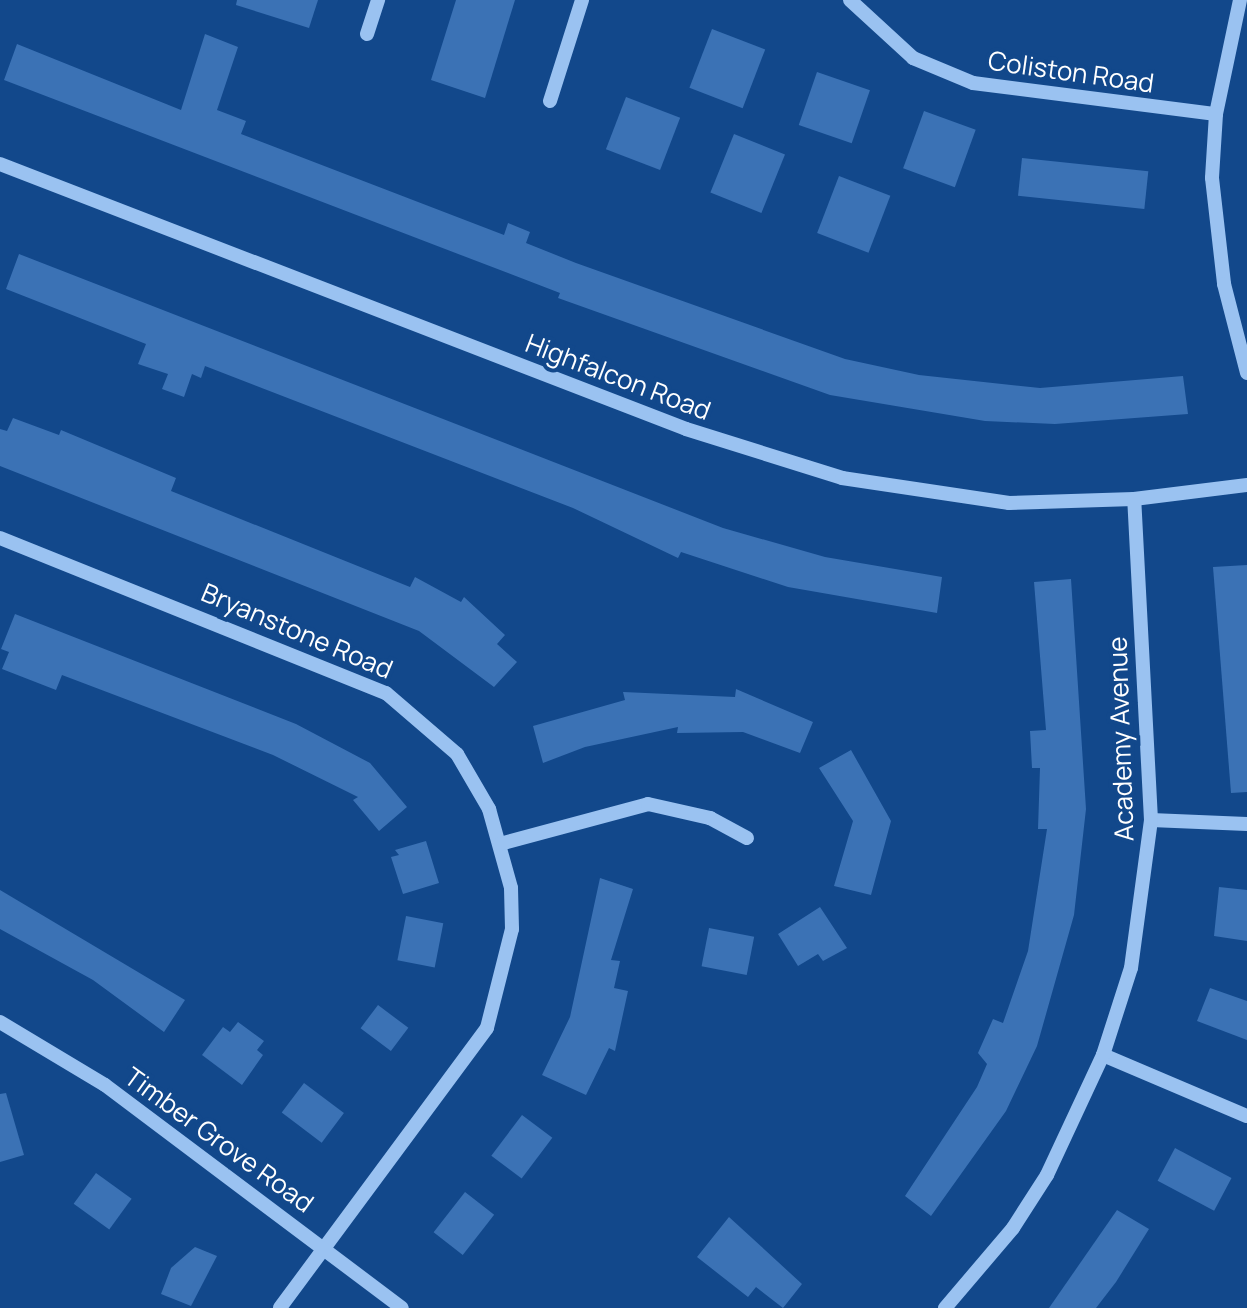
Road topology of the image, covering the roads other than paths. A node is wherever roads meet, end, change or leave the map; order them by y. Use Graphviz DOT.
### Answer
graph roads {
  1 [pos="378,0"];
  2 [pos="582,0"];
  3 [pos="1240,0"];
  4 [pos="851,1"];
  5 [pos="367,34"];
  6 [pos="550,101"];
  7 [pos="1216,114"];
  8 [pos="0,164"];
  9 [pos="1247,373"];
  10 [pos="1247,485"];
  11 [pos="1134,499"];
  12 [pos="0,538"];
  13 [pos="1151,820"];
  14 [pos="1247,824"];
  15 [pos="747,838"];
  16 [pos="500,844"];
  17 [pos="0,1022"];
  18 [pos="1103,1055"];
  19 [pos="1247,1116"];
  20 [pos="326,1248"];
  21 [pos="280,1308"];
  22 [pos="402,1308"];
  23 [pos="945,1308"];
  1 -- 5 [label="street"];
  2 -- 6 [label="street"];
  3 -- 7 [label="street"];
  4 -- 7 [label="street, Coliston Road"];
  7 -- 9 [label="street"];
  8 -- 11 [label="street, Highfalcon Road"];
  10 -- 11 [label="street, Highfalcon Road"];
  11 -- 13 [label="street, Academy Avenue"];
  12 -- 16 [label="street, Bryanstone Road"];
  13 -- 14 [label="street"];
  13 -- 18 [label="street, Academy Avenue"];
  15 -- 16 [label="street"];
  16 -- 20 [label="street, Bryanstone Road"];
  17 -- 20 [label="street, Timber Grove Road"];
  18 -- 19 [label="street"];
  18 -- 23 [label="street, Academy Avenue"];
  20 -- 21 [label="street, Bryanstone Road"];
  20 -- 22 [label="street, Timber Grove Road"];
}
